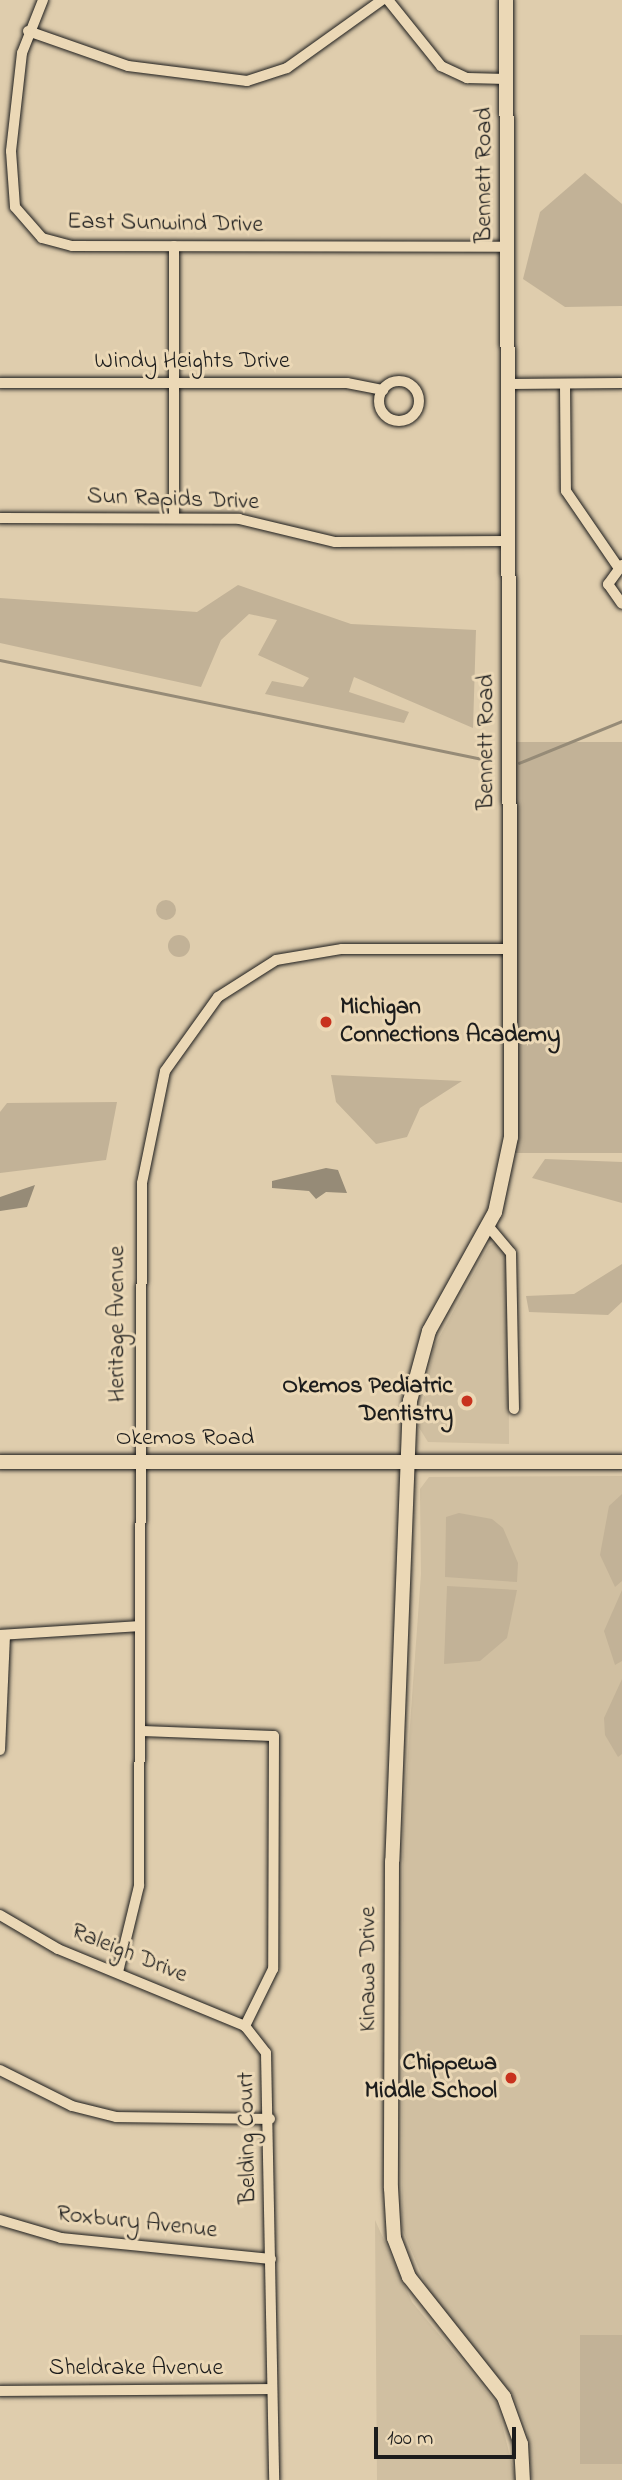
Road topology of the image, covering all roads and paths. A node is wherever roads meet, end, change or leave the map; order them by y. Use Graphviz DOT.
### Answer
graph roads {
  1 [pos="43,0"];
  2 [pos="382,0"];
  3 [pos="388,0"];
  4 [pos="506,0"];
  5 [pos="28,31"];
  6 [pos="507,79"];
  7 [pos="174,246"];
  8 [pos="508,247"];
  9 [pos="0,383"];
  10 [pos="174,383"];
  11 [pos="622,383"];
  12 [pos="509,384"];
  13 [pos="565,385"];
  14 [pos="383,390"];
  15 [pos="0,518"];
  16 [pos="173,519"];
  17 [pos="510,541"];
  18 [pos="620,566"];
  19 [pos="622,604"];
  20 [pos="511,949"];
  21 [pos="489,1227"];
  22 [pos="514,1409"];
  23 [pos="0,1462"];
  24 [pos="139,1462"];
  25 [pos="407,1462"];
  26 [pos="622,1462"];
  27 [pos="140,1626"];
  28 [pos="2,1635"];
  29 [pos="141,1731"];
  30 [pos="0,1751"];
  31 [pos="0,1915"];
  32 [pos="118,1972"];
  33 [pos="245,2026"];
  34 [pos="0,2070"];
  35 [pos="270,2119"];
  36 [pos="0,2220"];
  37 [pos="271,2259"];
  38 [pos="272,2389"];
  39 [pos="0,2391"];
  40 [pos="274,2480"];
  41 [pos="523,2480"];
  1 -- 5 [label="street, East Sunwind Drive"];
  2 -- 5 [label="street"];
  3 -- 6 [label="street"];
  4 -- 6 [label="street, Bennett Road"];
  5 -- 7 [label="street, East Sunwind Drive"];
  6 -- 8 [label="street, Bennett Road"];
  7 -- 8 [label="street, East Sunwind Drive"];
  7 -- 10 [label="street"];
  8 -- 12 [label="street, Bennett Road"];
  9 -- 10 [label="street, Windy Heights Drive"];
  10 -- 14 [label="street, Windy Heights Drive"];
  10 -- 16 [label="street"];
  11 -- 13 [label="street"];
  12 -- 13 [label="street"];
  12 -- 17 [label="street, Bennett Road"];
  13 -- 18 [label="street"];
  14 -- 14 [label="street, Windy Heights Drive"];
  15 -- 16 [label="street, Sun Rapids Drive"];
  16 -- 17 [label="street, Sun Rapids Drive"];
  17 -- 20 [label="street, Bennett Road"];
  18 -- 19 [label="street"];
  20 -- 21 [label="street, Bennett Road"];
  20 -- 24 [label="street, Heritage Avenue"];
  21 -- 22 [label="street"];
  21 -- 25 [label="street, Bennett Road"];
  23 -- 24 [label="street, Okemos Road"];
  24 -- 25 [label="street, Okemos Road"];
  24 -- 27 [label="street, Heritage Avenue"];
  25 -- 26 [label="street, Okemos Road"];
  25 -- 41 [label="street, Kinawa Drive"];
  27 -- 28 [label="street"];
  27 -- 29 [label="street, Heritage Avenue"];
  28 -- 30 [label="street"];
  29 -- 32 [label="street, Heritage Avenue"];
  29 -- 33 [label="street"];
  31 -- 32 [label="street, Raleigh Drive"];
  32 -- 33 [label="street, Raleigh Drive"];
  33 -- 35 [label="street, Belding Court"];
  34 -- 35 [label="street"];
  35 -- 37 [label="street, Belding Court"];
  36 -- 37 [label="street, Roxbury Avenue"];
  37 -- 38 [label="street, Belding Court"];
  38 -- 39 [label="street, Sheldrake Avenue"];
  38 -- 40 [label="street, Belding Court"];
}
